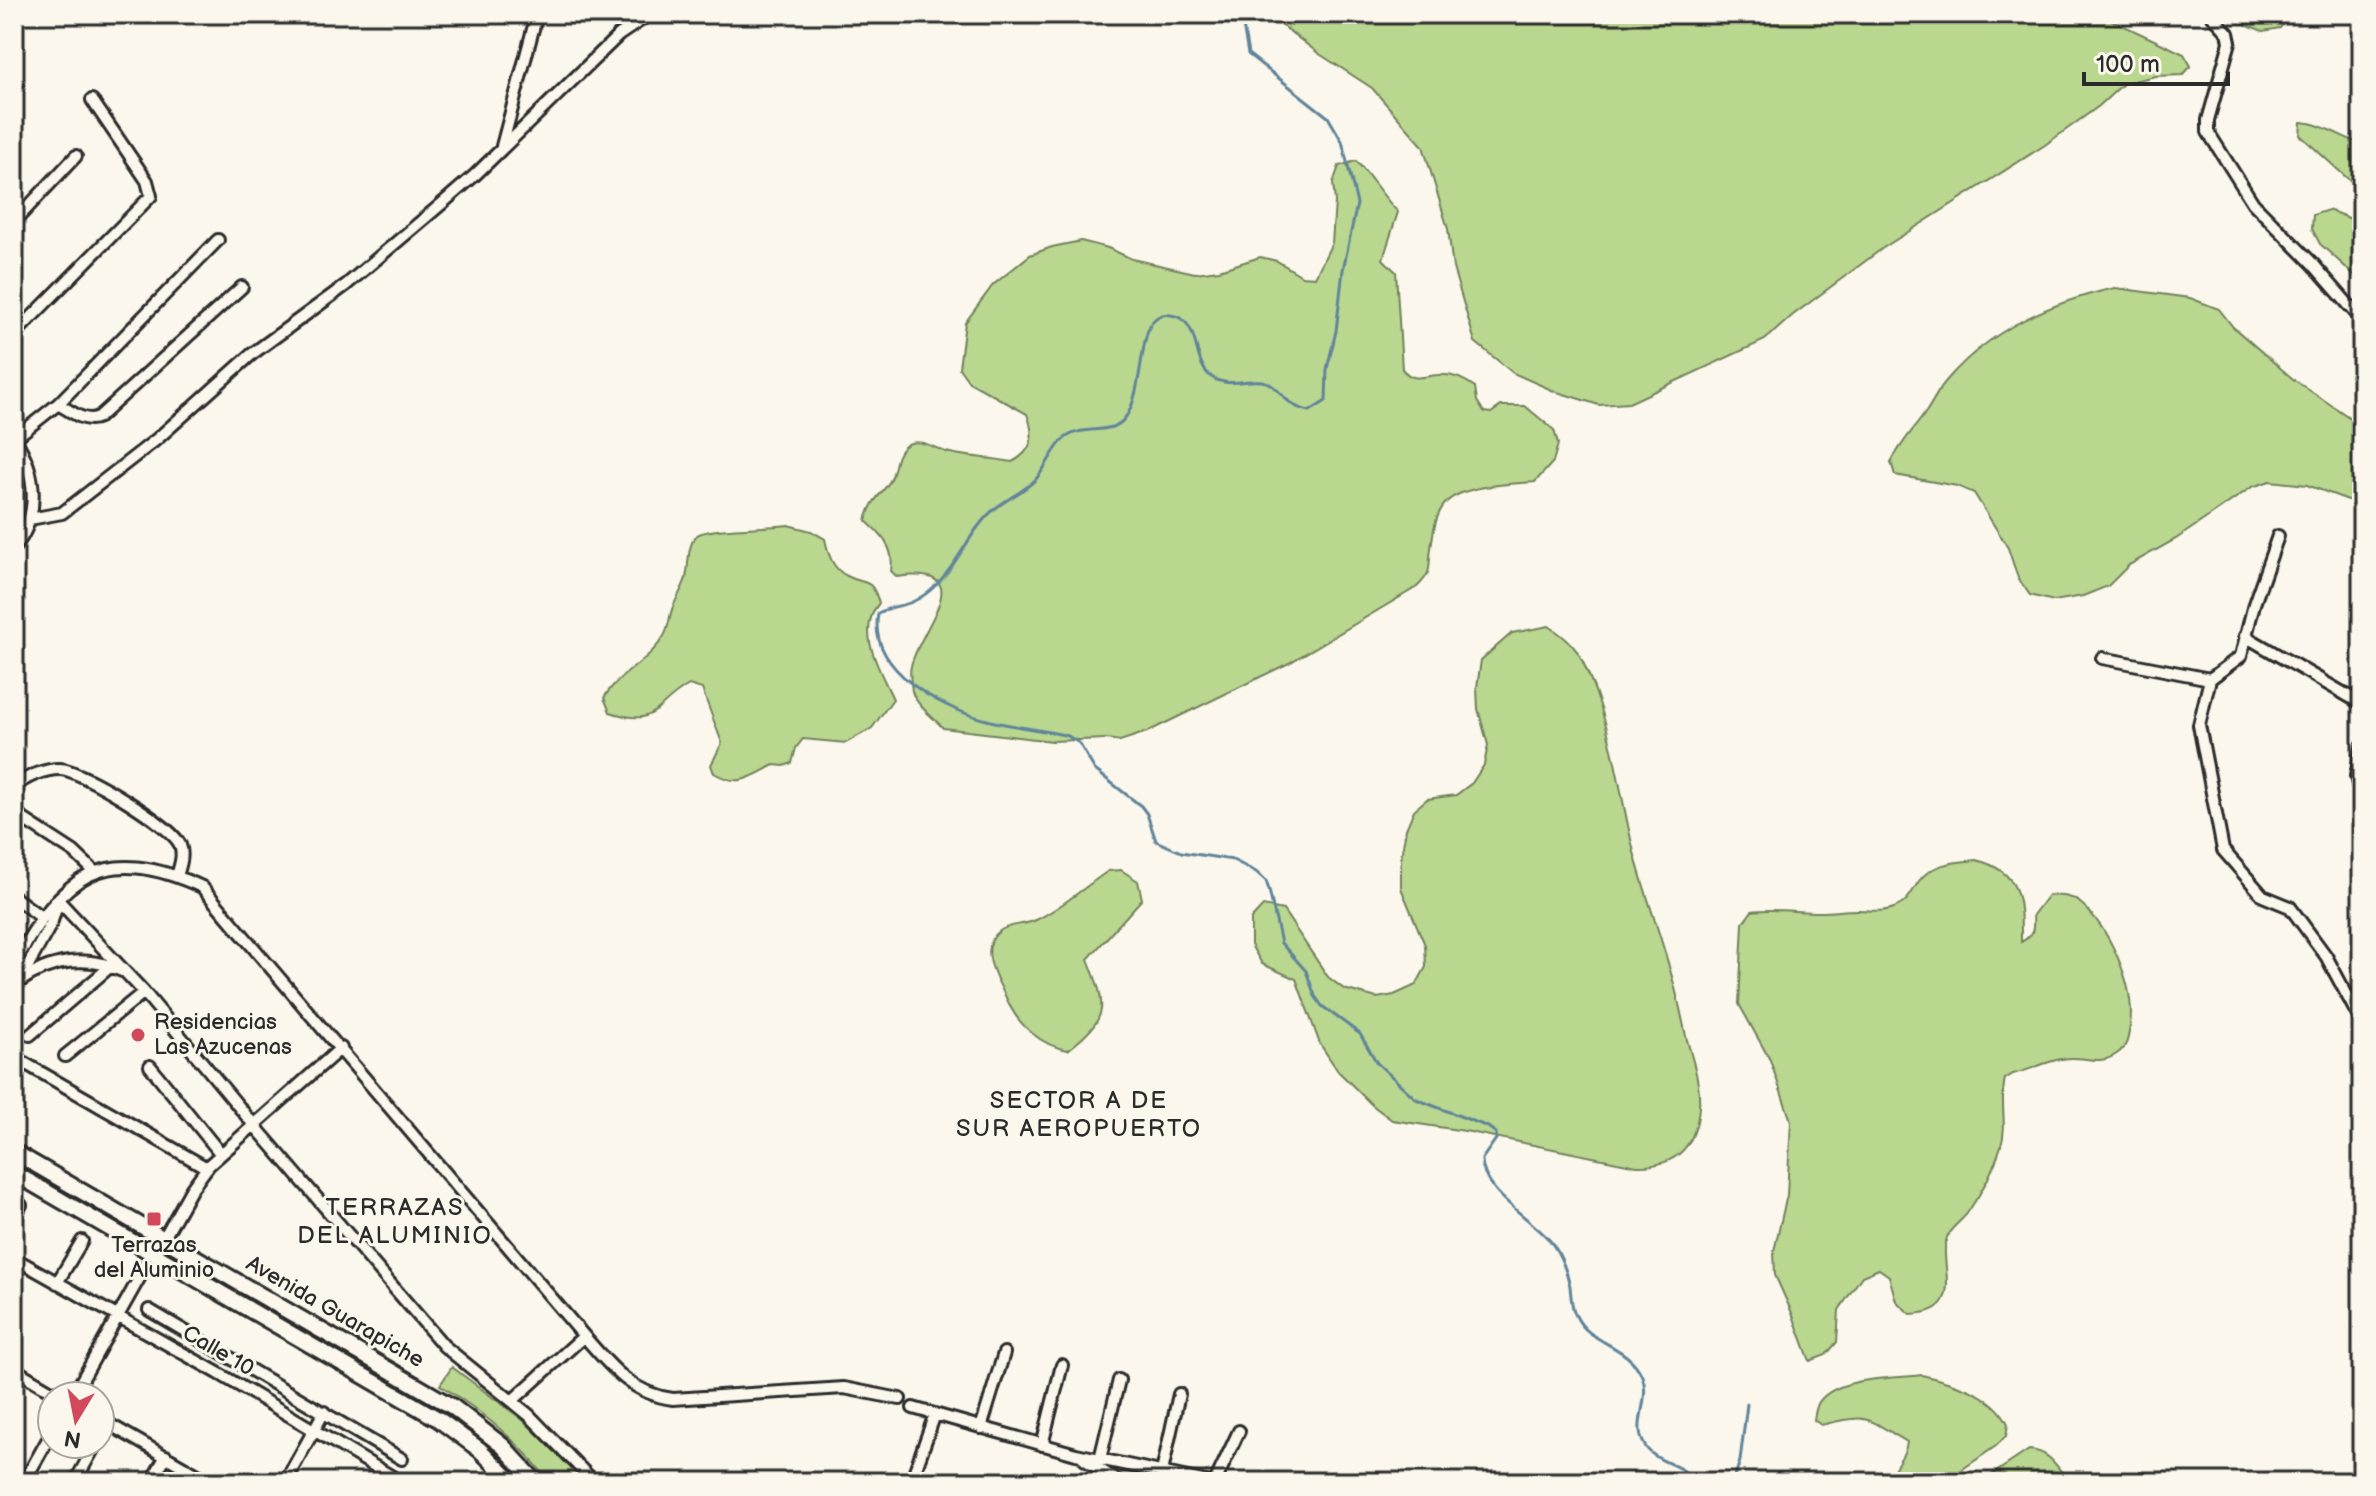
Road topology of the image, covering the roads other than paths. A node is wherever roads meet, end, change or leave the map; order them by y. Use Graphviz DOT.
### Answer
graph roads {
  1 [pos="537,14"];
  2 [pos="650,14"];
  3 [pos="2211,14"];
  4 [pos="92,100"];
  5 [pos="502,146"];
  6 [pos="76,156"];
  7 [pos="14,222"];
  8 [pos="218,240"];
  9 [pos="242,287"];
  10 [pos="2362,320"];
  11 [pos="14,335"];
  12 [pos="58,404"];
  13 [pos="14,438"];
  14 [pos="30,519"];
  15 [pos="2278,536"];
  16 [pos="14,548"];
  17 [pos="2245,636"];
  18 [pos="2102,658"];
  19 [pos="2210,679"];
  20 [pos="2362,704"];
  21 [pos="2362,746"];
  22 [pos="14,788"];
  23 [pos="2362,801"];
  24 [pos="14,813"];
  25 [pos="95,872"];
  26 [pos="177,876"];
  27 [pos="14,897"];
  28 [pos="58,900"];
  29 [pos="41,917"];
  30 [pos="14,964"];
  31 [pos="111,966"];
  32 [pos="127,973"];
  33 [pos="16,987"];
  34 [pos="144,992"];
  35 [pos="2360,1017"];
  36 [pos="30,1035"];
  37 [pos="341,1048"];
  38 [pos="65,1056"];
  39 [pos="14,1057"];
  40 [pos="150,1066"];
  41 [pos="254,1125"];
  42 [pos="14,1152"];
  43 [pos="220,1153"];
  44 [pos="207,1168"];
  45 [pos="14,1173"];
  46 [pos="21,1205"];
  47 [pos="14,1218"];
  48 [pos="164,1239"];
  49 [pos="82,1241"];
  50 [pos="14,1258"];
  51 [pos="151,1260"];
  52 [pos="57,1283"];
  53 [pos="149,1310"];
  54 [pos="117,1317"];
  55 [pos="584,1336"];
  56 [pos="1004,1353"];
  57 [pos="229,1356"];
  58 [pos="1062,1365"];
  59 [pos="14,1369"];
  60 [pos="218,1373"];
  61 [pos="82,1380"];
  62 [pos="1119,1380"];
  63 [pos="36,1382"];
  64 [pos="1179,1394"];
  65 [pos="900,1399"];
  66 [pos="512,1401"];
  67 [pos="913,1408"];
  68 [pos="324,1412"];
  69 [pos="935,1414"];
  70 [pos="116,1428"];
  71 [pos="981,1428"];
  72 [pos="314,1431"];
  73 [pos="1239,1431"];
  74 [pos="1042,1445"];
  75 [pos="1076,1454"];
  76 [pos="166,1456"];
  77 [pos="402,1459"];
  78 [pos="1100,1459"];
  79 [pos="36,1460"];
  80 [pos="87,1460"];
  81 [pos="1162,1472"];
  82 [pos="14,1476"];
  83 [pos="204,1480"];
  84 [pos="24,1482"];
  85 [pos="75,1482"];
  86 [pos="151,1482"];
  87 [pos="285,1482"];
  88 [pos="401,1482"];
  89 [pos="512,1482"];
  90 [pos="536,1482"];
  91 [pos="594,1482"];
  92 [pos="911,1482"];
  93 [pos="1119,1482"];
  94 [pos="1207,1482"];
  95 [pos="1215,1482"];
  1 -- 5 [label="street"];
  2 -- 5 [label="street"];
  3 -- 10 [label="street"];
  4 -- 11 [label="street"];
  5 -- 14 [label="street"];
  6 -- 7 [label="street"];
  8 -- 12 [label="street"];
  9 -- 12 [label="street"];
  12 -- 13 [label="street"];
  13 -- 14 [label="street"];
  14 -- 16 [label="street"];
  15 -- 17 [label="street"];
  17 -- 19 [label="street"];
  17 -- 20 [label="street"];
  18 -- 19 [label="street"];
  19 -- 35 [label="street"];
  21 -- 23 [label="street"];
  22 -- 26 [label="street"];
  24 -- 25 [label="street"];
  25 -- 26 [label="street"];
  25 -- 28 [label="street"];
  26 -- 37 [label="street"];
  27 -- 29 [label="street"];
  28 -- 29 [label="street"];
  28 -- 32 [label="street"];
  28 -- 33 [label="street"];
  29 -- 30 [label="street"];
  31 -- 32 [label="street"];
  31 -- 33 [label="street"];
  31 -- 36 [label="street"];
  32 -- 34 [label="street"];
  34 -- 38 [label="street"];
  34 -- 41 [label="street"];
  37 -- 41 [label="street"];
  37 -- 55 [label="street"];
  39 -- 44 [label="street"];
  40 -- 43 [label="street"];
  41 -- 43 [label="street"];
  41 -- 66 [label="street"];
  42 -- 48 [label="street, Avenida Guarapiche"];
  43 -- 44 [label="street"];
  44 -- 48 [label="street"];
  45 -- 51 [label="street, Avenida Guarapiche"];
  46 -- 47 [label="street"];
  48 -- 51 [label="street"];
  48 -- 90 [label="street, Avenida Guarapiche"];
  49 -- 52 [label="street"];
  50 -- 52 [label="street, Calle 10"];
  51 -- 54 [label="street"];
  51 -- 89 [label="street, Avenida Guarapiche"];
  52 -- 54 [label="street, Calle 10"];
  53 -- 57 [label="street"];
  54 -- 60 [label="street, Calle 10"];
  54 -- 61 [label="street"];
  55 -- 65 [label="street"];
  55 -- 66 [label="street"];
  56 -- 71 [label="street"];
  57 -- 60 [label="street"];
  57 -- 68 [label="street"];
  58 -- 74 [label="street"];
  59 -- 63 [label="street"];
  60 -- 72 [label="street, Calle 10"];
  62 -- 78 [label="street"];
  64 -- 81 [label="street"];
  66 -- 91 [label="street"];
  67 -- 69 [label="street"];
  68 -- 72 [label="street"];
  68 -- 77 [label="street"];
  69 -- 71 [label="street"];
  69 -- 92 [label="street"];
  70 -- 76 [label="street"];
  71 -- 74 [label="street"];
  72 -- 87 [label="street"];
  72 -- 88 [label="street, Calle 10"];
  73 -- 95 [label="street"];
  74 -- 75 [label="street"];
  75 -- 78 [label="street"];
  75 -- 93 [label="street"];
  76 -- 83 [label="street"];
  76 -- 86 [label="street"];
  78 -- 81 [label="street"];
  79 -- 84 [label="street"];
  80 -- 85 [label="street"];
  81 -- 94 [label="street"];
  82 -- 84 [label="street"];
}
